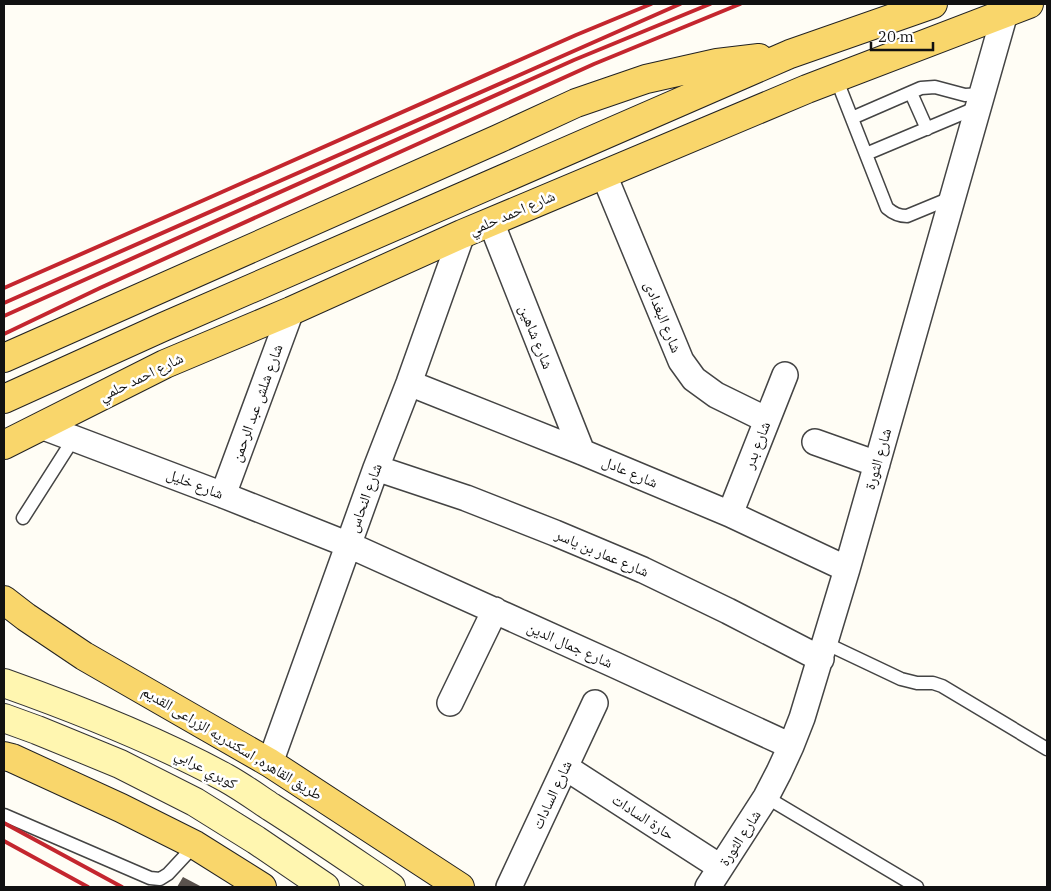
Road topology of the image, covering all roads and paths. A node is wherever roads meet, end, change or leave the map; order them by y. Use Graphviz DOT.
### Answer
graph roads {
  1 [pos="933,4"];
  2 [pos="1017,8"];
  3 [pos="790,54"];
  4 [pos="836,78"];
  5 [pos="911,93"];
  6 [pos="980,100"];
  7 [pos="852,118"];
  8 [pos="927,129"];
  9 [pos="866,154"];
  10 [pos="604,175"];
  11 [pos="953,197"];
  12 [pos="491,222"];
  13 [pos="462,234"];
  14 [pos="291,311"];
  15 [pos="4,358"];
  16 [pos="785,375"];
  17 [pos="409,383"];
  18 [pos="4,399"];
  19 [pos="767,420"];
  20 [pos="41,426"];
  21 [pos="74,438"];
  22 [pos="815,442"];
  23 [pos="4,445"];
  24 [pos="582,452"];
  25 [pos="876,464"];
  26 [pos="376,468"];
  27 [pos="223,495"];
  28 [pos="730,514"];
  29 [pos="23,518"];
  30 [pos="349,545"];
  31 [pos="847,569"];
  32 [pos="4,600"];
  33 [pos="495,610"];
  34 [pos="823,651"];
  35 [pos="4,684"];
  36 [pos="450,703"];
  37 [pos="595,703"];
  38 [pos="4,718"];
  39 [pos="791,746"];
  40 [pos="1047,750"];
  41 [pos="4,756"];
  42 [pos="270,763"];
  43 [pos="565,767"];
  44 [pos="766,797"];
  45 [pos="4,815"];
  46 [pos="195,845"];
  47 [pos="714,877"];
  48 [pos="262,887"];
  49 [pos="326,887"];
  50 [pos="391,887"];
  51 [pos="460,887"];
  52 [pos="509,887"];
  53 [pos="918,887"];
  1 -- 3 [label="main road"];
  2 -- 4 [label="main road, شارع احمد حلمي"];
  2 -- 6 [label="street, شارع الثورة"];
  3 -- 15 [label="main road"];
  3 -- 18 [label="main road"];
  4 -- 7 [label="lane"];
  4 -- 10 [label="main road, شارع احمد حلمي"];
  5 -- 6 [label="lane"];
  5 -- 7 [label="lane"];
  5 -- 8 [label="lane"];
  6 -- 8 [label="lane"];
  6 -- 11 [label="street, شارع الثورة"];
  7 -- 9 [label="lane"];
  8 -- 9 [label="lane"];
  9 -- 11 [label="lane"];
  10 -- 12 [label="main road, شارع احمد حلمي"];
  10 -- 19 [label="street, شارع البغدادى"];
  11 -- 25 [label="street, شارع الثورة"];
  12 -- 13 [label="main road, شارع احمد حلمي"];
  12 -- 24 [label="street, شارع شاهين"];
  13 -- 14 [label="main road, شارع احمد حلمي"];
  13 -- 17 [label="street, شارع النحاس"];
  14 -- 20 [label="main road, شارع احمد حلمي"];
  14 -- 27 [label="street, شارع شلش عبد الرحمن"];
  16 -- 19 [label="street, شارع بدر"];
  17 -- 24 [label="street, شارع عادل"];
  17 -- 26 [label="street, شارع النحاس"];
  19 -- 28 [label="street, شارع بدر"];
  20 -- 21 [label="street, شارع خليل"];
  20 -- 23 [label="main road, شارع احمد حلمي"];
  21 -- 27 [label="street, شارع خليل"];
  21 -- 29 [label="lane"];
  22 -- 25 [label="street"];
  24 -- 28 [label="street, شارع عادل"];
  25 -- 31 [label="street, شارع الثورة"];
  26 -- 30 [label="street, شارع النحاس"];
  26 -- 34 [label="street, شارع عمار بن ياسر"];
  27 -- 30 [label="street, شارع خليل"];
  28 -- 31 [label="street, شارع عادل"];
  30 -- 33 [label="street, شارع جمال الدين"];
  30 -- 42 [label="street, شارع النحاس"];
  31 -- 34 [label="street, شارع الثورة"];
  32 -- 42 [label="main road, طريق القاهره, اسكندريه الزراعى القديم"];
  33 -- 36 [label="street"];
  33 -- 39 [label="street, شارع جمال الدين"];
  34 -- 39 [label="street, شارع الثورة"];
  34 -- 40 [label="lane"];
  35 -- 50 [label="main road, كوبري عرابي"];
  37 -- 43 [label="street, شارع السادات"];
  38 -- 49 [label="main road"];
  39 -- 44 [label="street, شارع الثورة"];
  41 -- 46 [label="main road"];
  42 -- 51 [label="main road, طريق القاهره, اسكندريه الزراعى القديم"];
  43 -- 47 [label="street, حارة السادات"];
  43 -- 52 [label="street, شارع السادات"];
  44 -- 47 [label="street, شارع الثورة"];
  44 -- 53 [label="lane"];
  45 -- 46 [label="lane"];
  46 -- 48 [label="main road"];
}
